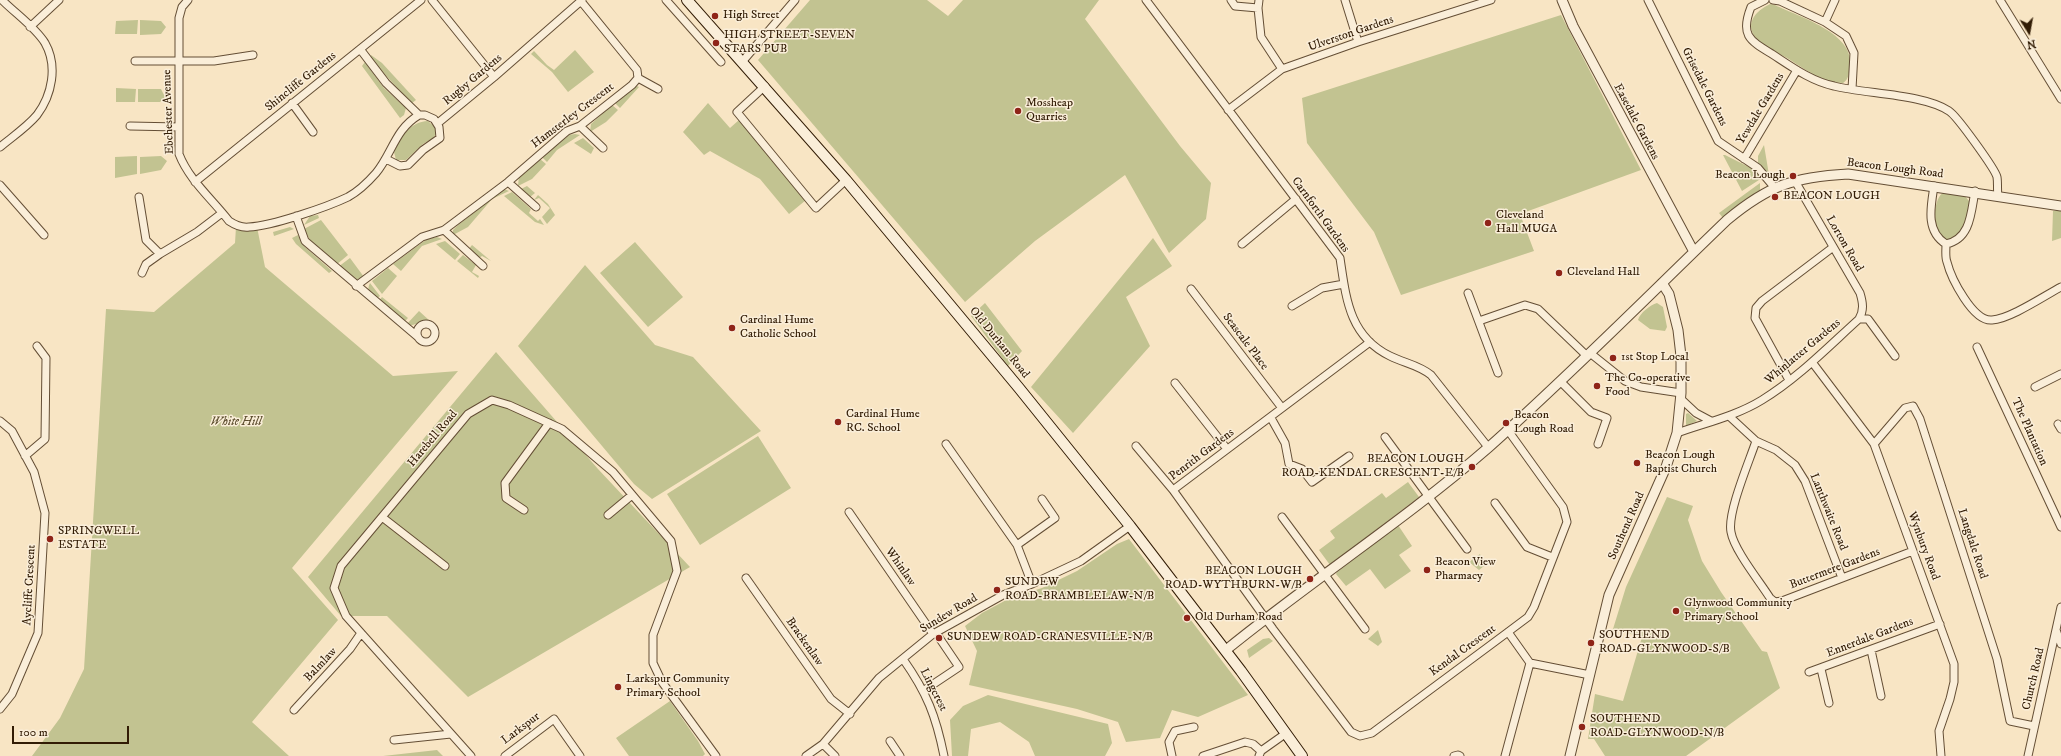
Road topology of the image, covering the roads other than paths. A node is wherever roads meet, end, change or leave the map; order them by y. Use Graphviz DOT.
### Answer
graph roads {
  1 [pos="2,0"];
  2 [pos="59,0"];
  3 [pos="421,0"];
  4 [pos="432,0"];
  5 [pos="581,0"];
  6 [pos="666,0"];
  7 [pos="688,0"];
  8 [pos="795,0"];
  9 [pos="1146,0"];
  10 [pos="1231,0"];
  11 [pos="1345,0"];
  12 [pos="1492,0"];
  13 [pos="1562,0"];
  14 [pos="1648,0"];
  15 [pos="1765,0"];
  16 [pos="1773,0"];
  17 [pos="1835,0"];
  18 [pos="2000,0"];
  19 [pos="185,1"];
  20 [pos="1259,4"];
  21 [pos="1825,22"];
  22 [pos="30,27"];
  23 [pos="1358,42"];
  24 [pos="360,49"];
  25 [pos="253,55"];
  26 [pos="136,61"];
  27 [pos="179,61"];
  28 [pos="721,62"];
  29 [pos="742,62"];
  30 [pos="1282,69"];
  31 [pos="1797,70"];
  32 [pos="494,77"];
  33 [pos="638,78"];
  34 [pos="765,86"];
  35 [pos="658,89"];
  36 [pos="1852,89"];
  37 [pos="2061,99"];
  38 [pos="292,103"];
  39 [pos="1228,110"];
  40 [pos="419,115"];
  41 [pos="438,123"];
  42 [pos="130,126"];
  43 [pos="580,126"];
  44 [pos="179,127"];
  45 [pos="313,132"];
  46 [pos="0,147"];
  47 [pos="603,148"];
  48 [pos="386,159"];
  49 [pos="1744,159"];
  50 [pos="846,180"];
  51 [pos="1795,181"];
  52 [pos="195,182"];
  53 [pos="508,182"];
  54 [pos="0,184"];
  55 [pos="1934,186"];
  56 [pos="1774,187"];
  57 [pos="1974,191"];
  58 [pos="139,196"];
  59 [pos="1998,196"];
  60 [pos="1296,199"];
  61 [pos="2061,206"];
  62 [pos="536,207"];
  63 [pos="222,213"];
  64 [pos="296,216"];
  65 [pos="444,230"];
  66 [pos="44,235"];
  67 [pos="1242,244"];
  68 [pos="1946,244"];
  69 [pos="1832,248"];
  70 [pos="1694,252"];
  71 [pos="160,254"];
  72 [pos="483,266"];
  73 [pos="142,273"];
  74 [pos="1662,283"];
  75 [pos="1344,284"];
  76 [pos="356,286"];
  77 [pos="2061,287"];
  78 [pos="1191,289"];
  79 [pos="1468,293"];
  80 [pos="1292,306"];
  81 [pos="1859,319"];
  82 [pos="1479,321"];
  83 [pos="418,336"];
  84 [pos="1370,342"];
  85 [pos="36,346"];
  86 [pos="1977,347"];
  87 [pos="1588,355"];
  88 [pos="1895,356"];
  89 [pos="1812,362"];
  90 [pos="1498,374"];
  91 [pos="2061,374"];
  92 [pos="1789,380"];
  93 [pos="1560,381"];
  94 [pos="1175,383"];
  95 [pos="2035,387"];
  96 [pos="1681,396"];
  97 [pos="1282,408"];
  98 [pos="1729,416"];
  99 [pos="1272,418"];
  100 [pos="0,421"];
  101 [pos="1710,421"];
  102 [pos="549,423"];
  103 [pos="1507,429"];
  104 [pos="1677,433"];
  105 [pos="1385,437"];
  106 [pos="1756,441"];
  107 [pos="946,444"];
  108 [pos="1598,444"];
  109 [pos="1874,444"];
  110 [pos="1136,446"];
  111 [pos="1488,447"];
  112 [pos="1227,449"];
  113 [pos="25,456"];
  114 [pos="1349,456"];
  115 [pos="1173,490"];
  116 [pos="632,495"];
  117 [pos="1427,496"];
  118 [pos="1042,499"];
  119 [pos="1495,503"];
  120 [pos="524,510"];
  121 [pos="849,512"];
  122 [pos="608,515"];
  123 [pos="1282,516"];
  124 [pos="382,517"];
  125 [pos="1130,526"];
  126 [pos="2061,527"];
  127 [pos="1017,545"];
  128 [pos="1467,549"];
  129 [pos="1913,551"];
  130 [pos="1552,557"];
  131 [pos="445,566"];
  132 [pos="1325,574"];
  133 [pos="746,578"];
  134 [pos="1842,578"];
  135 [pos="1032,584"];
  136 [pos="2061,607"];
  137 [pos="1265,618"];
  138 [pos="1940,624"];
  139 [pos="1365,629"];
  140 [pos="2056,629"];
  141 [pos="1508,632"];
  142 [pos="361,633"];
  143 [pos="935,633"];
  144 [pos="2061,644"];
  145 [pos="1226,650"];
  146 [pos="1871,650"];
  147 [pos="903,659"];
  148 [pos="1530,663"];
  149 [pos="1821,669"];
  150 [pos="1808,672"];
  151 [pos="1590,675"];
  152 [pos="923,690"];
  153 [pos="1881,696"];
  154 [pos="1830,703"];
  155 [pos="0,709"];
  156 [pos="294,710"];
  157 [pos="850,714"];
  158 [pos="2034,726"];
  159 [pos="1194,727"];
  160 [pos="451,734"];
  161 [pos="1285,734"];
  162 [pos="394,740"];
  163 [pos="890,741"];
  164 [pos="823,744"];
  165 [pos="1260,754"];
  166 [pos="471,756"];
  167 [pos="505,756"];
  168 [pos="580,756"];
  169 [pos="716,756"];
  170 [pos="806,756"];
  171 [pos="835,756"];
  172 [pos="900,756"];
  173 [pos="944,756"];
  174 [pos="1172,756"];
  175 [pos="1203,756"];
  176 [pos="1302,756"];
  177 [pos="1454,756"];
  178 [pos="1460,756"];
  179 [pos="1505,756"];
  180 [pos="1570,756"];
  181 [pos="1941,756"];
  182 [pos="2028,756"];
  1 -- 22 [label="street"];
  2 -- 22 [label="street"];
  3 -- 24 [label="street, Shincliffe Gardens"];
  4 -- 32 [label="street"];
  5 -- 32 [label="street, Rugby Gardens"];
  5 -- 33 [label="street"];
  6 -- 28 [label="street"];
  7 -- 29 [label="main road, Old Durham Road"];
  8 -- 29 [label="street"];
  9 -- 39 [label="street, Carnforth Gardens"];
  10 -- 20 [label="street"];
  11 -- 23 [label="street"];
  12 -- 23 [label="street, Ulverston Gardens"];
  13 -- 70 [label="street, Easedale Gardens"];
  14 -- 49 [label="street, Grisedale Gardens"];
  15 -- 31 [label="street"];
  16 -- 21 [label="street"];
  17 -- 21 [label="street"];
  18 -- 37 [label="street"];
  19 -- 27 [label="street, Ebchester Avenue"];
  20 -- 30 [label="street"];
  21 -- 36 [label="street"];
  22 -- 46 [label="street"];
  23 -- 30 [label="street, Ulverston Gardens"];
  24 -- 38 [label="street, Shincliffe Gardens"];
  24 -- 40 [label="street"];
  25 -- 27 [label="street"];
  26 -- 27 [label="street"];
  27 -- 44 [label="street, Ebchester Avenue"];
  29 -- 34 [label="main road, Old Durham Road"];
  30 -- 39 [label="street, Ulverston Gardens"];
  31 -- 36 [label="street"];
  31 -- 49 [label="street, Yewdale Gardens"];
  32 -- 41 [label="street, Rugby Gardens"];
  33 -- 35 [label="street"];
  33 -- 43 [label="street, Hamsterley Crescent"];
  34 -- 50 [label="main road, Old Durham Road"];
  34 -- 50 [label="street"];
  36 -- 59 [label="street"];
  38 -- 45 [label="street"];
  38 -- 52 [label="street, Shincliffe Gardens"];
  39 -- 60 [label="street, Carnforth Gardens"];
  40 -- 41 [label="street"];
  40 -- 48 [label="street"];
  41 -- 48 [label="street"];
  42 -- 44 [label="street"];
  43 -- 47 [label="street"];
  43 -- 53 [label="street, Hamsterley Crescent"];
  44 -- 52 [label="street, Ebchester Avenue"];
  48 -- 64 [label="street"];
  49 -- 56 [label="street, Grisedale Gardens"];
  50 -- 125 [label="main road, Old Durham Road"];
  51 -- 55 [label="street, Beacon Lough Road"];
  51 -- 56 [label="street, Beacon Lough Road"];
  51 -- 69 [label="street, Lorton Road"];
  52 -- 63 [label="street, Ebchester Avenue"];
  53 -- 62 [label="street"];
  53 -- 65 [label="street, Hamsterley Crescent"];
  54 -- 66 [label="street"];
  55 -- 57 [label="street, Beacon Lough Road"];
  55 -- 68 [label="street"];
  56 -- 70 [label="street, Beacon Lough Road"];
  57 -- 59 [label="street, Beacon Lough Road"];
  57 -- 68 [label="street"];
  58 -- 71 [label="street"];
  59 -- 61 [label="street, Beacon Lough Road"];
  60 -- 67 [label="street"];
  60 -- 75 [label="street, Carnforth Gardens"];
  63 -- 64 [label="street, Ebchester Avenue"];
  63 -- 71 [label="street"];
  64 -- 76 [label="street"];
  65 -- 72 [label="street"];
  65 -- 76 [label="street, Hamsterley Crescent"];
  68 -- 77 [label="street"];
  69 -- 81 [label="street, Lorton Road"];
  69 -- 92 [label="street"];
  70 -- 74 [label="street, Beacon Lough Road"];
  71 -- 73 [label="street"];
  74 -- 87 [label="street, Beacon Lough Road"];
  74 -- 96 [label="street, Southend Road"];
  75 -- 80 [label="street"];
  75 -- 84 [label="street, Carnforth Gardens"];
  76 -- 83 [label="street"];
  78 -- 97 [label="street, Seascale Place"];
  79 -- 82 [label="street"];
  81 -- 88 [label="street, Whinlatter Gardens"];
  81 -- 89 [label="street, Whinlatter Gardens"];
  82 -- 87 [label="street"];
  82 -- 90 [label="street"];
  84 -- 97 [label="street, Penrith Gardens"];
  84 -- 111 [label="street, Carnforth Gardens"];
  85 -- 113 [label="street"];
  86 -- 126 [label="street, The Plantation"];
  87 -- 93 [label="street, Beacon Lough Road"];
  87 -- 96 [label="street"];
  89 -- 92 [label="street, Whinlatter Gardens"];
  89 -- 109 [label="street, Wynbury Road"];
  91 -- 95 [label="street"];
  92 -- 98 [label="street, Whinlatter Gardens"];
  93 -- 103 [label="street, Beacon Lough Road"];
  93 -- 108 [label="street"];
  94 -- 112 [label="street"];
  96 -- 101 [label="street"];
  96 -- 104 [label="street, Southend Road"];
  97 -- 99 [label="street, Penrith Gardens"];
  98 -- 101 [label="street, Whinlatter Gardens"];
  98 -- 106 [label="street, Lanthwaite Road"];
  99 -- 112 [label="street, Penrith Gardens"];
  99 -- 114 [label="street"];
  100 -- 113 [label="street, Aycliffe Crescent"];
  101 -- 104 [label="street, Whinlatter Gardens"];
  102 -- 116 [label="street, Harebell Road"];
  102 -- 120 [label="street"];
  102 -- 124 [label="street, Harebell Road"];
  103 -- 111 [label="street, Beacon Lough Road"];
  103 -- 130 [label="street, Kendal Crescent"];
  104 -- 151 [label="street, Southend Road"];
  105 -- 117 [label="street"];
  106 -- 134 [label="street, Lanthwaite Road"];
  106 -- 134 [label="street, Buttermere Gardens"];
  107 -- 127 [label="street"];
  109 -- 129 [label="street, Wynbury Road"];
  109 -- 158 [label="street, Langdale Road"];
  110 -- 115 [label="street"];
  111 -- 117 [label="street, Beacon Lough Road"];
  112 -- 115 [label="street, Penrith Gardens"];
  113 -- 155 [label="street, Aycliffe Crescent"];
  115 -- 137 [label="street, Penrith Gardens"];
  116 -- 122 [label="street"];
  116 -- 169 [label="street, Harebell Road"];
  117 -- 128 [label="street"];
  117 -- 132 [label="street, Beacon Lough Road"];
  118 -- 127 [label="street"];
  119 -- 130 [label="street"];
  121 -- 143 [label="street, Whinlaw"];
  123 -- 132 [label="street"];
  124 -- 131 [label="street"];
  124 -- 142 [label="street, Harebell Road"];
  125 -- 135 [label="street, Sundew Road"];
  125 -- 145 [label="main road, Old Durham Road"];
  127 -- 135 [label="street"];
  129 -- 134 [label="street, Buttermere Gardens"];
  129 -- 138 [label="street, Wynbury Road"];
  130 -- 141 [label="street, Kendal Crescent"];
  132 -- 137 [label="street, Beacon Lough Road"];
  132 -- 139 [label="street"];
  133 -- 157 [label="street, Brackenlaw"];
  135 -- 143 [label="street, Sundew Road"];
  136 -- 140 [label="street, Church Road"];
  137 -- 141 [label="street, Kendal Crescent"];
  137 -- 145 [label="street, Beacon Lough Road"];
  138 -- 146 [label="street, Ennerdale Gardens"];
  138 -- 181 [label="street, Wynbury Road"];
  140 -- 144 [label="street"];
  140 -- 158 [label="street, Church Road"];
  141 -- 148 [label="street"];
  142 -- 156 [label="street, Balmlaw"];
  142 -- 160 [label="street, Harebell Road"];
  143 -- 147 [label="street, Sundew Road"];
  143 -- 152 [label="street, Whinlaw"];
  145 -- 161 [label="main road, Old Durham Road"];
  146 -- 149 [label="street, Ennerdale Gardens"];
  146 -- 153 [label="street"];
  147 -- 152 [label="street, Lingcrest"];
  147 -- 157 [label="street, Sundew Road"];
  148 -- 151 [label="street"];
  148 -- 179 [label="street"];
  149 -- 150 [label="street, Ennerdale Gardens"];
  149 -- 154 [label="street"];
  151 -- 180 [label="street, Southend Road"];
  152 -- 173 [label="street, Lingcrest"];
  157 -- 164 [label="street, Sundew Road"];
  158 -- 182 [label="street, Church Road"];
  159 -- 174 [label="street"];
  160 -- 162 [label="street"];
  160 -- 166 [label="street, Harebell Road"];
  161 -- 165 [label="street"];
  161 -- 176 [label="main road, Old Durham Road"];
  163 -- 172 [label="street"];
  164 -- 170 [label="street, Sundew Road"];
  164 -- 171 [label="street"];
  165 -- 175 [label="street"];
  167 -- 168 [label="street, Larkspur"];
  177 -- 178 [label="street"];
}
